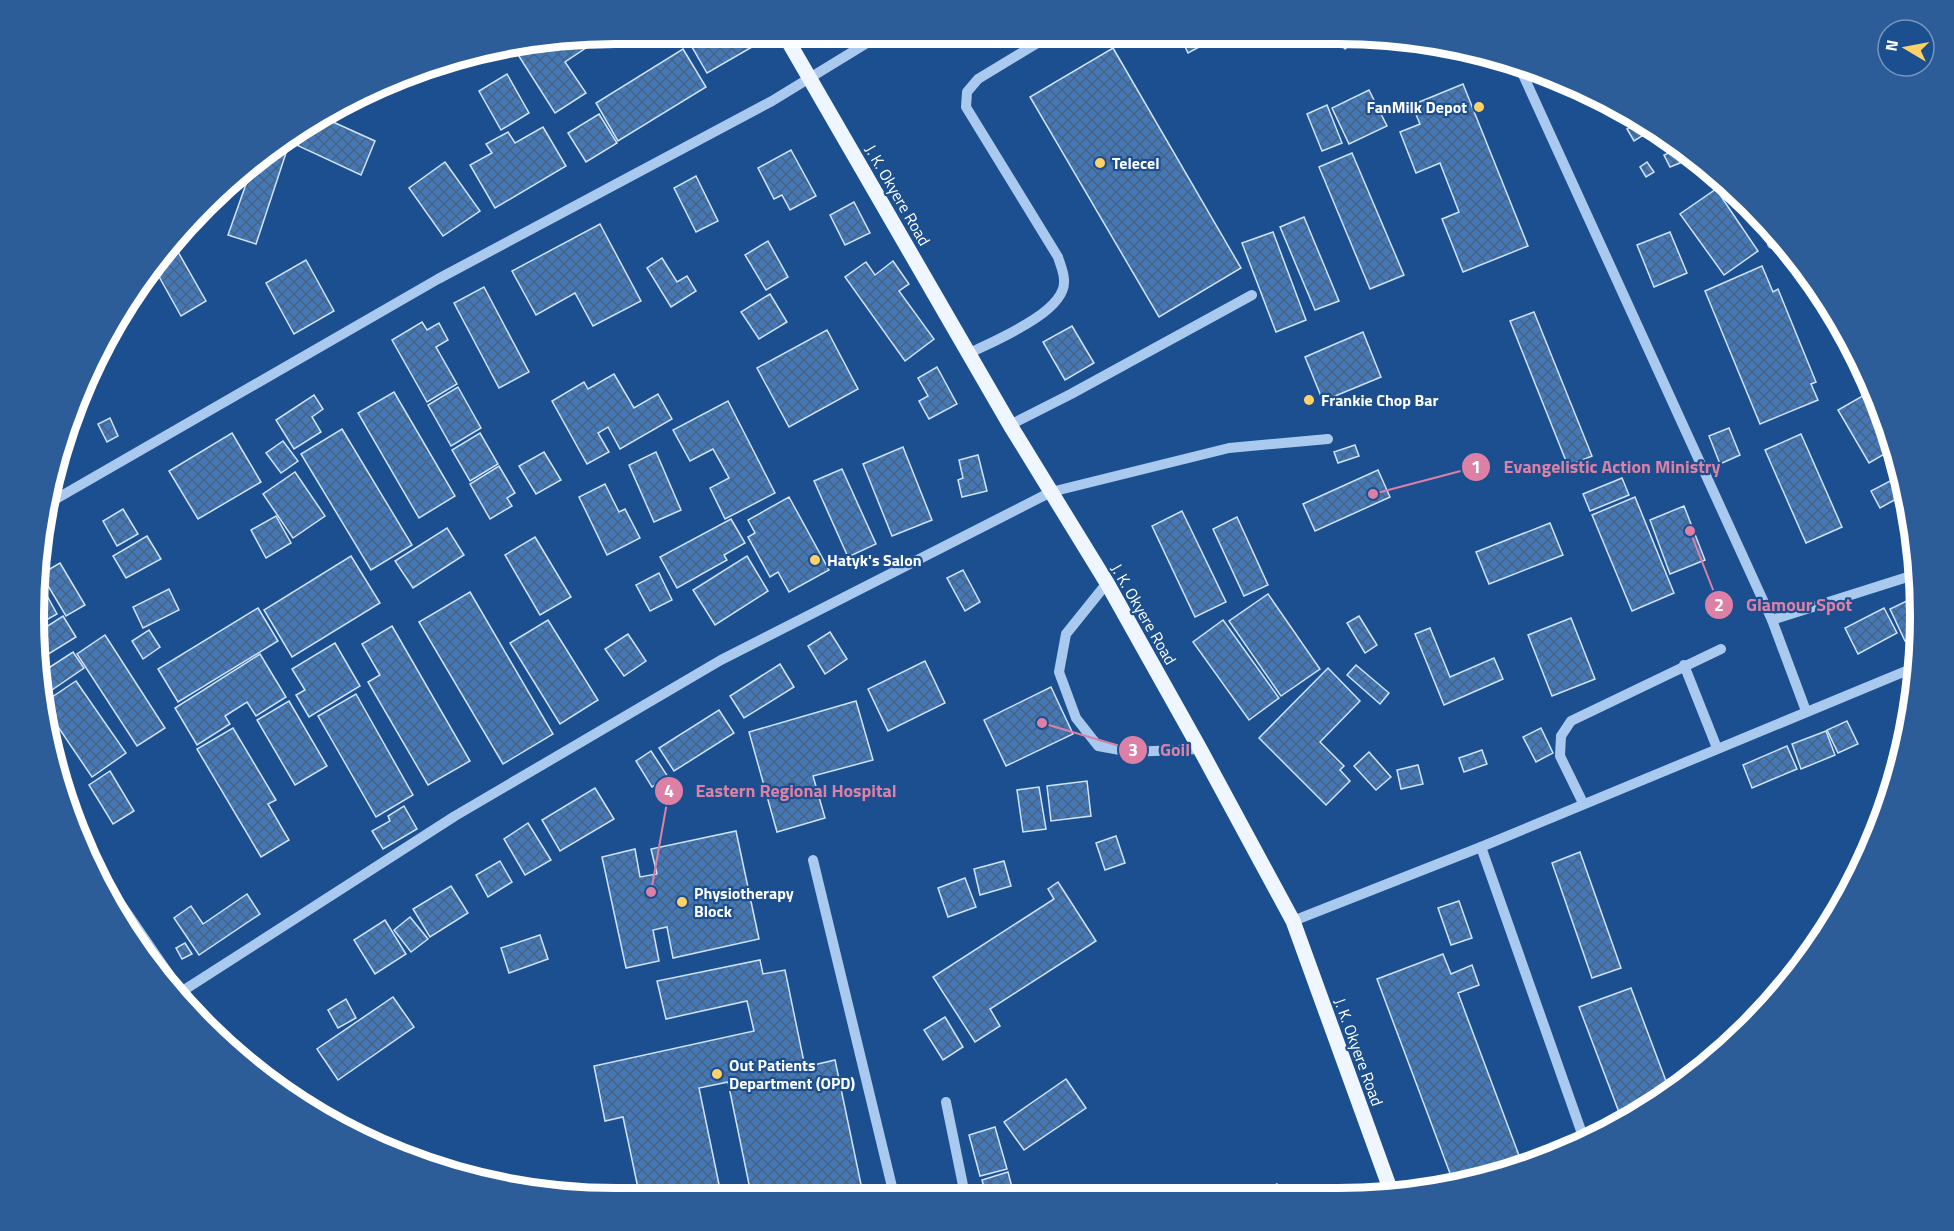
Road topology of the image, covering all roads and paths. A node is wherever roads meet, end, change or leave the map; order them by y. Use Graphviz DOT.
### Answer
graph roads {
  1 [pos="790,44"];
  2 [pos="865,44"];
  3 [pos="1036,44"];
  4 [pos="1523,74"];
  5 [pos="809,78"];
  6 [pos="1252,295"];
  7 [pos="968,354"];
  8 [pos="1010,425"];
  9 [pos="1328,439"];
  10 [pos="1051,492"];
  11 [pos="55,499"];
  12 [pos="1909,577"];
  13 [pos="1107,583"];
  14 [pos="1772,620"];
  15 [pos="1721,649"];
  16 [pos="1684,665"];
  17 [pos="1908,670"];
  18 [pos="1806,711"];
  19 [pos="1718,748"];
  20 [pos="1200,749"];
  21 [pos="1583,803"];
  22 [pos="1481,847"];
  23 [pos="813,860"];
  24 [pos="130,918"];
  25 [pos="1293,921"];
  26 [pos="157,957"];
  27 [pos="183,991"];
  28 [pos="946,1102"];
  29 [pos="1582,1133"];
  30 [pos="1389,1185"];
  31 [pos="892,1188"];
  32 [pos="964,1188"];
  1 -- 5 [label="main road, J. K. Okyere Road"];
  2 -- 5 [label="street"];
  3 -- 7 [label="street"];
  4 -- 14 [label="street"];
  5 -- 7 [label="main road, J. K. Okyere Road"];
  5 -- 11 [label="street"];
  6 -- 8 [label="street"];
  7 -- 8 [label="main road, J. K. Okyere Road"];
  8 -- 10 [label="main road, J. K. Okyere Road"];
  9 -- 10 [label="street"];
  10 -- 13 [label="main road, J. K. Okyere Road"];
  10 -- 27 [label="street"];
  12 -- 14 [label="street"];
  13 -- 20 [label="main road, J. K. Okyere Road"];
  13 -- 20 [label="street"];
  14 -- 18 [label="street"];
  15 -- 16 [label="street"];
  16 -- 19 [label="street"];
  16 -- 21 [label="street"];
  17 -- 18 [label="street"];
  18 -- 19 [label="street"];
  19 -- 21 [label="street"];
  20 -- 25 [label="main road, J. K. Okyere Road"];
  21 -- 22 [label="street"];
  22 -- 25 [label="street"];
  22 -- 29 [label="street"];
  23 -- 31 [label="street"];
  24 -- 26 [label="street"];
  25 -- 30 [label="main road, J. K. Okyere Road"];
  28 -- 32 [label="street"];
}
